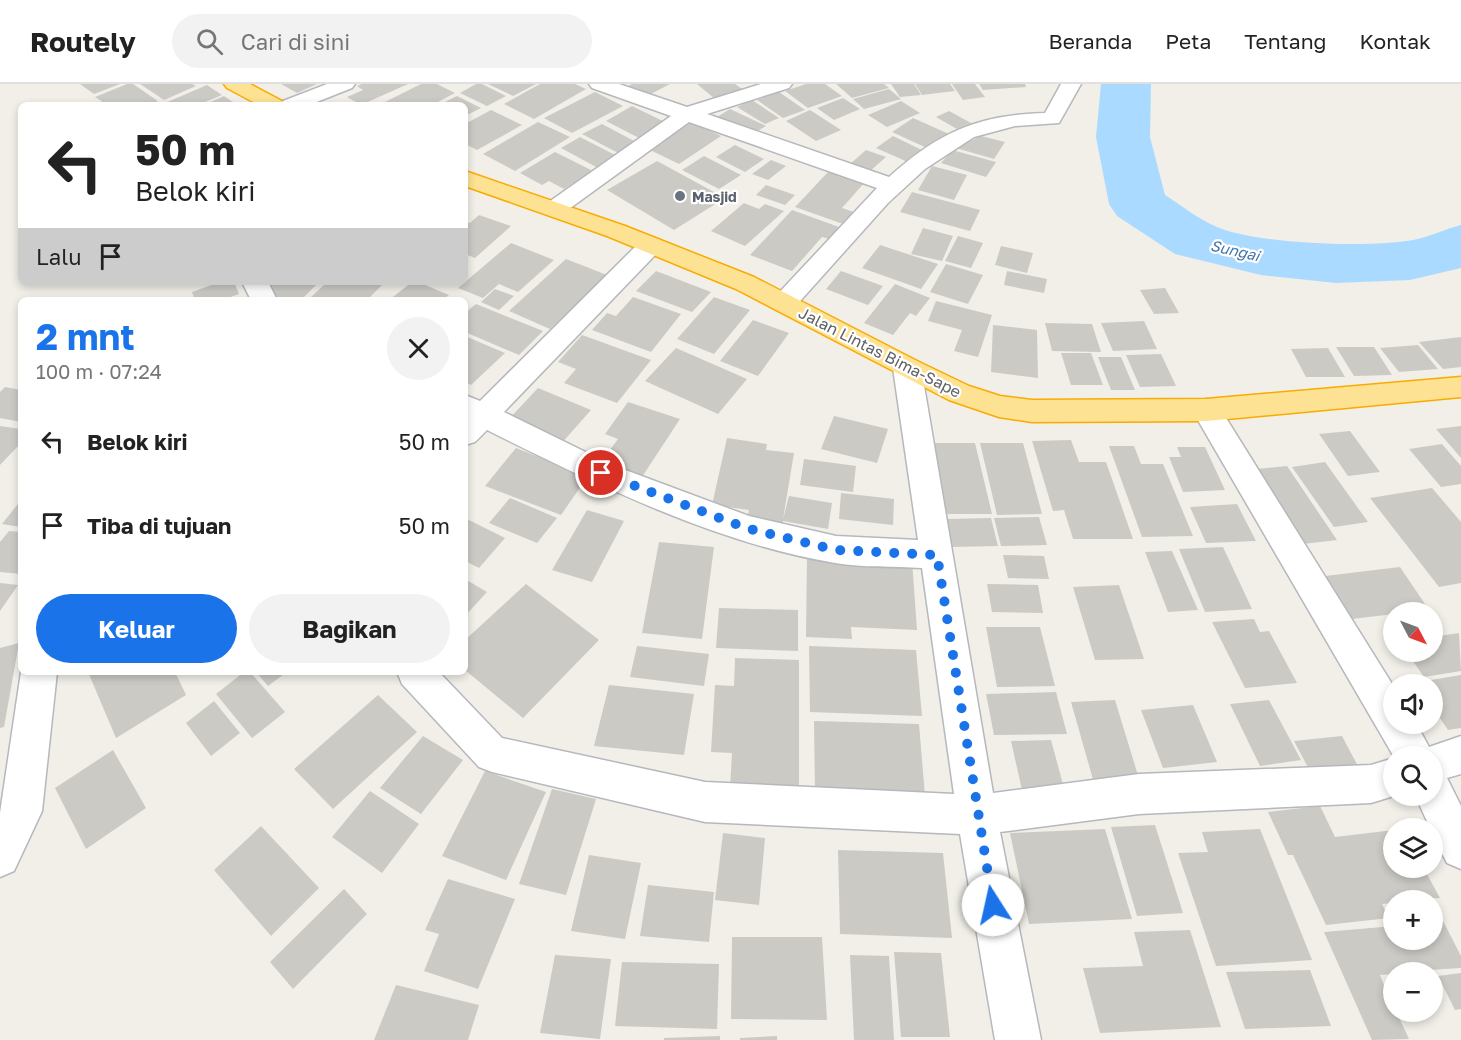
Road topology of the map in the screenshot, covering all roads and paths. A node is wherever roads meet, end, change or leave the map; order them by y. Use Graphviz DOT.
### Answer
graph roads {
  1 [pos="234,84"];
  2 [pos="345,84"];
  3 [pos="599,84"];
  4 [pos="782,84"];
  5 [pos="1071,84"];
  6 [pos="269,102"];
  7 [pos="298,102"];
  8 [pos="687,114"];
  9 [pos="468,179"];
  10 [pos="893,186"];
  11 [pos="554,209"];
  12 [pos="651,245"];
  13 [pos="784,303"];
  14 [pos="907,368"];
  15 [pos="1461,387"];
  16 [pos="1206,410"];
  17 [pos="471,419"];
  18 [pos="937,555"];
  19 [pos="39,675"];
  20 [pos="418,675"];
  21 [pos="1383,704"];
  22 [pos="1461,755"];
  23 [pos="1443,761"];
  24 [pos="1383,780"];
  25 [pos="1440,806"];
  26 [pos="977,815"];
  27 [pos="1461,849"];
  28 [pos="0,857"];
  29 [pos="1018,1040"];
  1 -- 6 [label="highway"];
  2 -- 7 [label="street"];
  3 -- 8 [label="street"];
  4 -- 8 [label="street"];
  5 -- 10 [label="street"];
  8 -- 10 [label="street"];
  8 -- 11 [label="street"];
  9 -- 11 [label="highway, Jalan Lintas Bima-Sape"];
  10 -- 13 [label="street"];
  11 -- 12 [label="highway, Jalan Lintas Bima-Sape"];
  12 -- 13 [label="highway, Jalan Lintas Bima-Sape"];
  12 -- 17 [label="street"];
  13 -- 14 [label="highway, Jalan Lintas Bima-Sape"];
  14 -- 16 [label="highway, Jalan Lintas Bima-Sape"];
  14 -- 18 [label="street"];
  15 -- 16 [label="highway, Jalan Lintas Bima-Sape"];
  16 -- 21 [label="street"];
  17 -- 18 [label="street"];
  18 -- 26 [label="street"];
  19 -- 28 [label="street"];
  20 -- 26 [label="street"];
  22 -- 23 [label="street"];
  24 -- 26 [label="street"];
  25 -- 27 [label="street"];
  26 -- 29 [label="street"];
}
